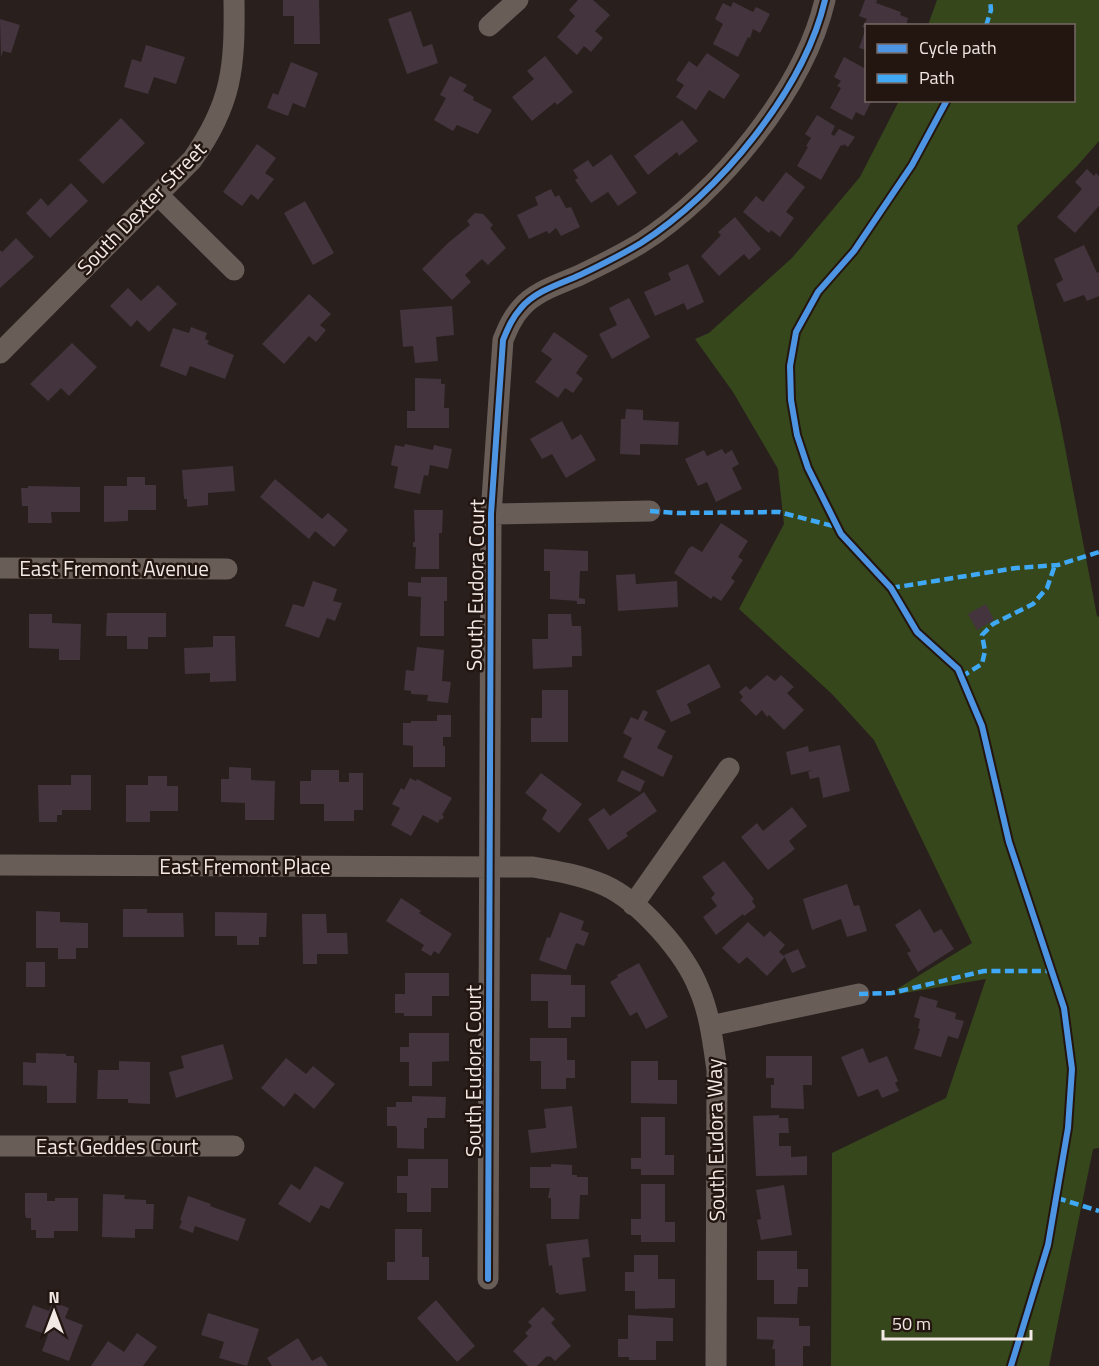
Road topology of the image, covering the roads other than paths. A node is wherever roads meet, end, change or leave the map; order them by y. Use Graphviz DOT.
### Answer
graph roads {
  1 [pos="234,0"];
  2 [pos="518,0"];
  3 [pos="825,0"];
  4 [pos="489,27"];
  5 [pos="158,195"];
  6 [pos="234,270"];
  7 [pos="0,353"];
  8 [pos="651,511"];
  9 [pos="490,514"];
  10 [pos="0,568"];
  11 [pos="227,568"];
  12 [pos="729,768"];
  13 [pos="0,866"];
  14 [pos="490,867"];
  15 [pos="633,905"];
  16 [pos="860,994"];
  17 [pos="710,1026"];
  18 [pos="0,1146"];
  19 [pos="234,1146"];
  20 [pos="488,1279"];
  21 [pos="716,1366"];
  1 -- 5 [label="street, South Dexter Street"];
  2 -- 4 [label="street"];
  3 -- 9 [label="street, South Eudora Court"];
  5 -- 6 [label="street"];
  5 -- 7 [label="street, South Dexter Street"];
  8 -- 9 [label="street"];
  9 -- 14 [label="street, South Eudora Court"];
  10 -- 11 [label="street, East Fremont Avenue"];
  12 -- 15 [label="street"];
  13 -- 14 [label="street, East Fremont Place"];
  14 -- 15 [label="street, South Eudora Way"];
  14 -- 20 [label="street, South Eudora Court"];
  15 -- 17 [label="street, South Eudora Way"];
  16 -- 17 [label="street"];
  17 -- 21 [label="street, South Eudora Way"];
  18 -- 19 [label="street, East Geddes Court"];
}
